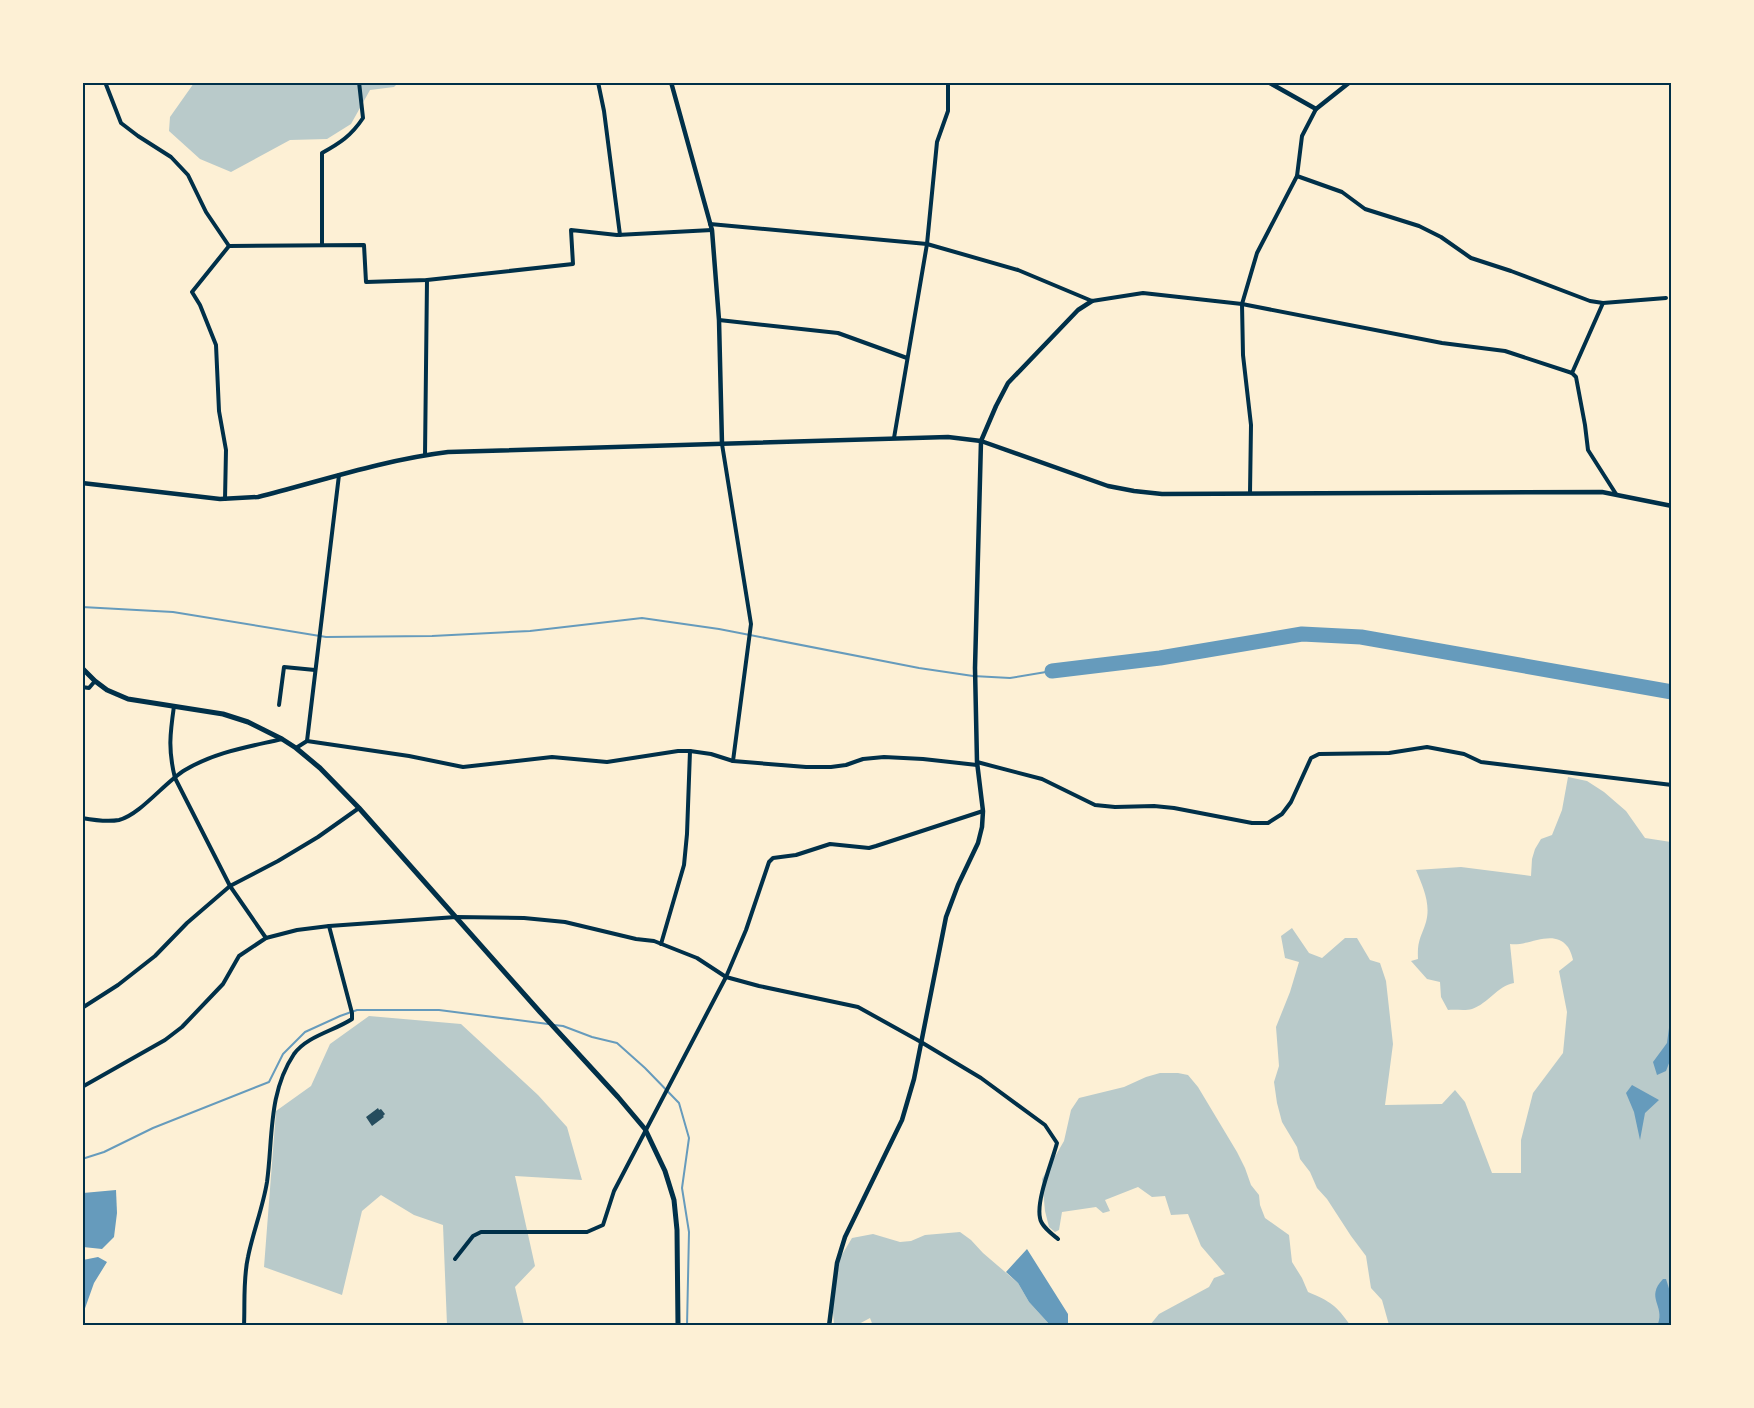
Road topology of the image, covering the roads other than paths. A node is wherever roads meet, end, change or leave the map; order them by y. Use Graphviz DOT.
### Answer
graph roads {
  1 [pos="105,82"];
  2 [pos="359,82"];
  3 [pos="598,82"];
  4 [pos="672,82"];
  5 [pos="948,82"];
  6 [pos="1268,82"];
  7 [pos="1350,82"];
  8 [pos="1316,109"];
  9 [pos="1297,176"];
  10 [pos="711,227"];
  11 [pos="620,234"];
  12 [pos="927,244"];
  13 [pos="322,245"];
  14 [pos="229,246"];
  15 [pos="427,280"];
  16 [pos="1666,298"];
  17 [pos="1092,301"];
  18 [pos="1603,303"];
  19 [pos="1242,304"];
  20 [pos="719,320"];
  21 [pos="908,358"];
  22 [pos="1572,373"];
  23 [pos="894,438"];
  24 [pos="981,441"];
  25 [pos="722,444"];
  26 [pos="425,455"];
  27 [pos="339,475"];
  28 [pos="82,483"];
  29 [pos="1250,493"];
  30 [pos="1616,495"];
  31 [pos="225,499"];
  32 [pos="1671,506"];
  33 [pos="82,668"];
  34 [pos="315,670"];
  35 [pos="95,681"];
  36 [pos="82,687"];
  37 [pos="279,705"];
  38 [pos="174,706"];
  39 [pos="282,739"];
  40 [pos="306,741"];
  41 [pos="296,748"];
  42 [pos="690,751"];
  43 [pos="733,761"];
  44 [pos="977,763"];
  45 [pos="176,778"];
  46 [pos="1671,785"];
  47 [pos="359,808"];
  48 [pos="983,811"];
  49 [pos="82,818"];
  50 [pos="230,886"];
  51 [pos="456,917"];
  52 [pos="329,926"];
  53 [pos="266,938"];
  54 [pos="661,944"];
  55 [pos="726,977"];
  56 [pos="82,1008"];
  57 [pos="921,1041"];
  58 [pos="82,1086"];
  59 [pos="645,1129"];
  60 [pos="1058,1239"];
  61 [pos="455,1259"];
  62 [pos="244,1326"];
  63 [pos="678,1326"];
  64 [pos="829,1326"];
  1 -- 14 [label="street"];
  2 -- 13 [label="street"];
  3 -- 11 [label="street"];
  4 -- 10 [label="street"];
  5 -- 12 [label="street"];
  6 -- 8 [label="street"];
  7 -- 8 [label="street"];
  8 -- 9 [label="street"];
  9 -- 18 [label="street"];
  9 -- 19 [label="street"];
  10 -- 11 [label="street"];
  10 -- 12 [label="street"];
  10 -- 20 [label="street"];
  11 -- 15 [label="street"];
  12 -- 17 [label="street"];
  12 -- 21 [label="street"];
  13 -- 14 [label="street"];
  13 -- 15 [label="street"];
  14 -- 31 [label="street"];
  15 -- 26 [label="street"];
  16 -- 18 [label="street"];
  17 -- 19 [label="street"];
  17 -- 24 [label="street"];
  18 -- 22 [label="street"];
  19 -- 22 [label="street"];
  19 -- 29 [label="street"];
  20 -- 21 [label="street"];
  20 -- 25 [label="street"];
  21 -- 23 [label="street"];
  22 -- 30 [label="street"];
  23 -- 24 [label="street"];
  23 -- 25 [label="street"];
  24 -- 29 [label="street"];
  24 -- 44 [label="street"];
  25 -- 26 [label="street"];
  25 -- 43 [label="street"];
  26 -- 27 [label="street"];
  27 -- 31 [label="street"];
  27 -- 34 [label="street"];
  28 -- 31 [label="street"];
  29 -- 30 [label="street"];
  30 -- 32 [label="street"];
  33 -- 35 [label="main road"];
  34 -- 37 [label="street"];
  34 -- 40 [label="street"];
  35 -- 36 [label="street"];
  35 -- 38 [label="main road"];
  38 -- 39 [label="main road"];
  38 -- 45 [label="street"];
  39 -- 41 [label="main road"];
  39 -- 45 [label="street"];
  40 -- 41 [label="street"];
  40 -- 42 [label="street"];
  41 -- 47 [label="main road"];
  42 -- 43 [label="street"];
  42 -- 54 [label="street"];
  43 -- 44 [label="street"];
  44 -- 46 [label="street"];
  44 -- 48 [label="street"];
  45 -- 49 [label="street"];
  45 -- 50 [label="street"];
  47 -- 50 [label="street"];
  47 -- 51 [label="main road"];
  48 -- 55 [label="street"];
  48 -- 57 [label="street"];
  50 -- 53 [label="street"];
  50 -- 56 [label="street"];
  51 -- 52 [label="street"];
  51 -- 54 [label="street"];
  51 -- 59 [label="main road"];
  52 -- 53 [label="street"];
  52 -- 62 [label="street"];
  53 -- 58 [label="street"];
  54 -- 55 [label="street"];
  55 -- 57 [label="street"];
  55 -- 59 [label="street"];
  57 -- 60 [label="street"];
  57 -- 64 [label="street"];
  59 -- 61 [label="street"];
  59 -- 63 [label="main road"];
}
